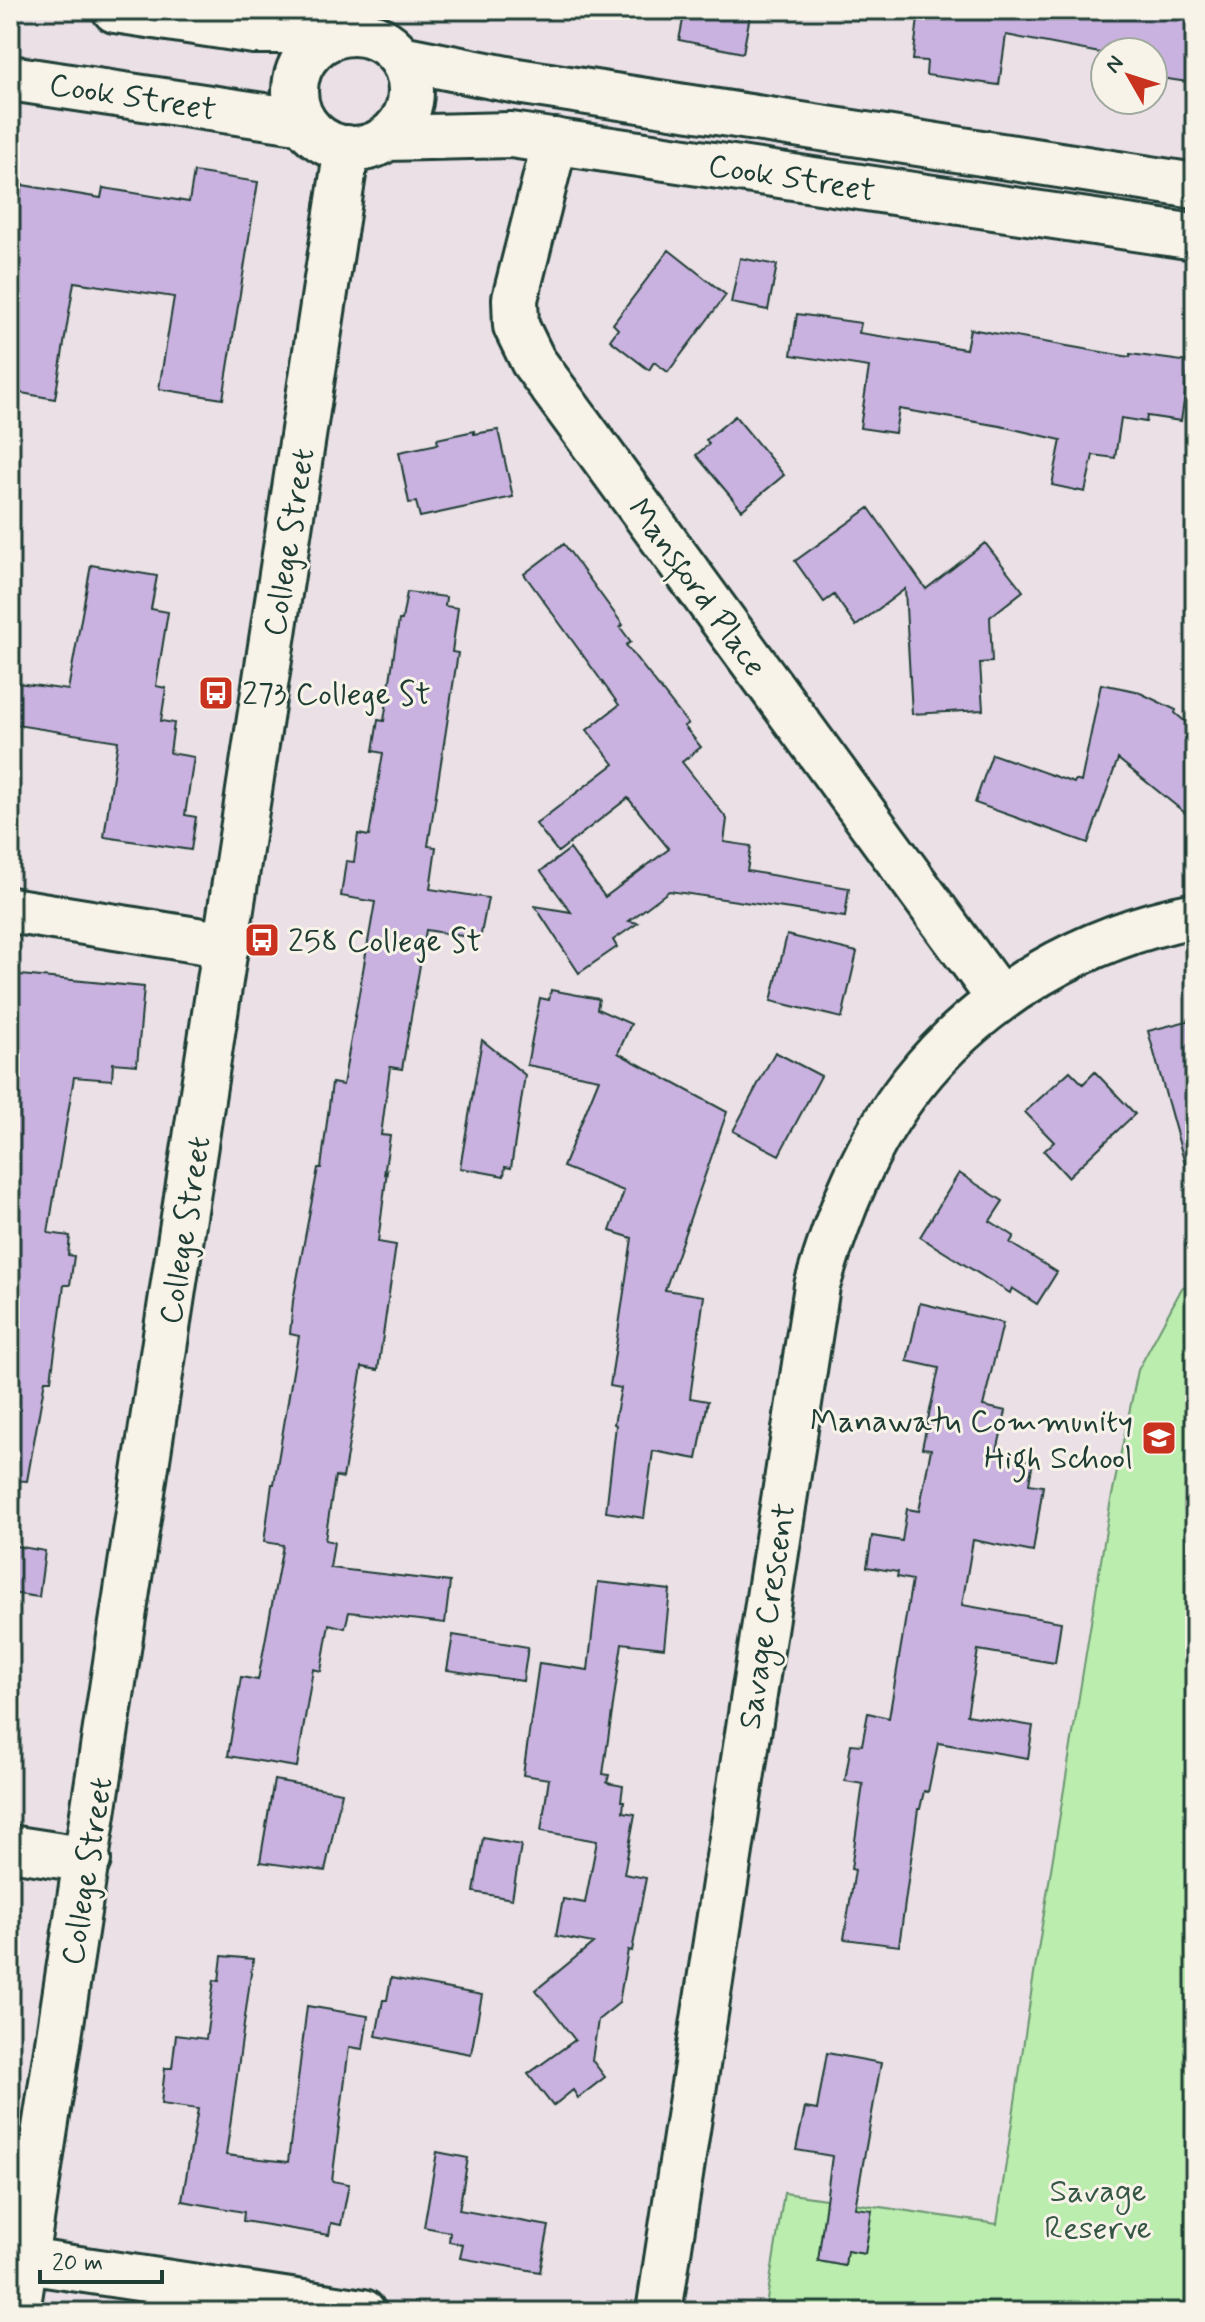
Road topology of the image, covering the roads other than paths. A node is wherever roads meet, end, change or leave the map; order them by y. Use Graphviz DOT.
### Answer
graph roads {
  1 [pos="115,10"];
  2 [pos="367,34"];
  3 [pos="10,78"];
  4 [pos="622,97"];
  5 [pos="304,122"];
  6 [pos="555,141"];
  7 [pos="367,143"];
  8 [pos="612,150"];
  9 [pos="1195,186"];
  10 [pos="1195,237"];
  11 [pos="10,910"];
  12 [pos="1195,915"];
  13 [pos="227,945"];
  14 [pos="999,998"];
  15 [pos="10,1848"];
  16 [pos="88,1860"];
  17 [pos="26,2261"];
  18 [pos="17,2312"];
  19 [pos="363,2312"];
  20 [pos="659,2312"];
  1 -- 2 [label="street, Cook Street"];
  2 -- 4 [label="street, Cook Street"];
  2 -- 5 [label="street"];
  2 -- 7 [label="street"];
  3 -- 5 [label="street, Cook Street"];
  4 -- 8 [label="street"];
  4 -- 9 [label="street, Cook Street"];
  5 -- 7 [label="street"];
  6 -- 7 [label="street, Cook Street"];
  6 -- 8 [label="street, Cook Street"];
  6 -- 14 [label="street, Mansford Place"];
  7 -- 13 [label="street, College Street"];
  8 -- 10 [label="street, Cook Street"];
  11 -- 13 [label="street"];
  12 -- 14 [label="street, Savage Crescent"];
  13 -- 16 [label="street, College Street"];
  14 -- 20 [label="street, Savage Crescent"];
  15 -- 16 [label="street"];
  16 -- 17 [label="street, College Street"];
  17 -- 18 [label="street, College Street"];
  17 -- 19 [label="street"];
}
